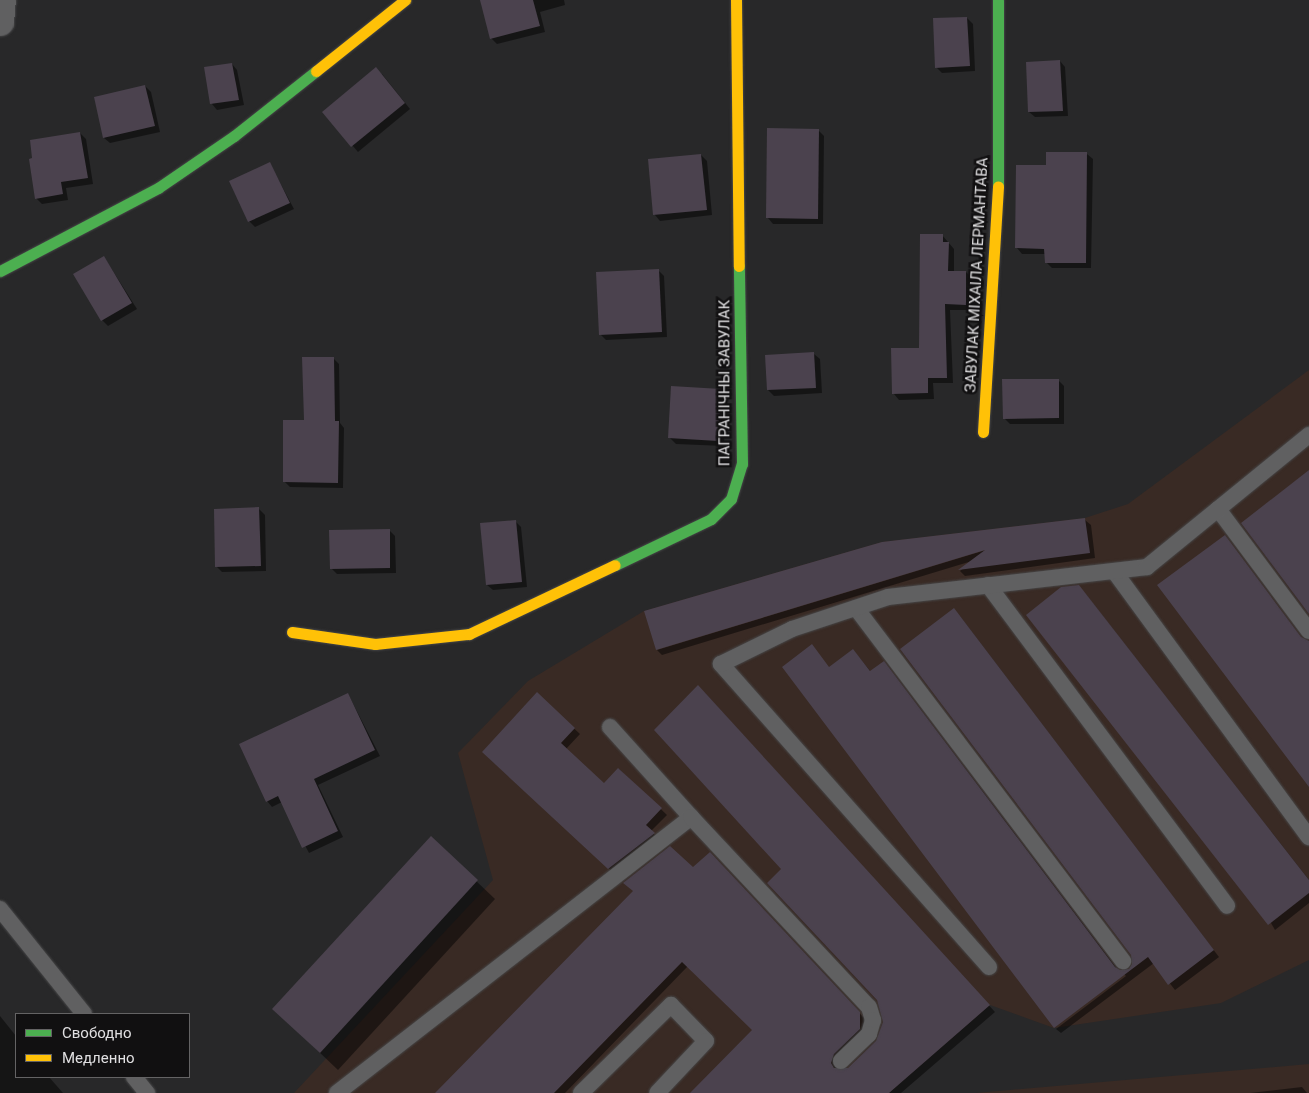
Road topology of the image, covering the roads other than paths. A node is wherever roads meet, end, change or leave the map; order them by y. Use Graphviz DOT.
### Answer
graph roads {
  1 [pos="2,0"];
  2 [pos="405,0"];
  3 [pos="736,0"];
  4 [pos="998,0"];
  5 [pos="0,22"];
  6 [pos="0,271"];
  7 [pos="983,432"];
  8 [pos="1309,435"];
  9 [pos="1218,509"];
  10 [pos="1114,571"];
  11 [pos="988,585"];
  12 [pos="856,608"];
  13 [pos="1309,631"];
  14 [pos="292,632"];
  15 [pos="610,727"];
  16 [pos="691,817"];
  17 [pos="1309,837"];
  18 [pos="1226,906"];
  19 [pos="0,909"];
  20 [pos="1123,962"];
  21 [pos="989,967"];
  22 [pos="83,1013"];
  23 [pos="841,1062"];
  24 [pos="135,1078"];
  25 [pos="147,1093"];
  26 [pos="337,1093"];
  27 [pos="582,1093"];
  28 [pos="657,1093"];
  1 -- 5 [label="street"];
  2 -- 6 [label="street"];
  3 -- 14 [label="street, ПАГРАНІЧНЫ ЗАВУЛАК"];
  4 -- 7 [label="street, ЗАВУЛАК МІХАІЛА ЛЕРМАНТАВА"];
  8 -- 9 [label="lane"];
  9 -- 10 [label="lane"];
  9 -- 13 [label="lane"];
  10 -- 11 [label="lane"];
  10 -- 17 [label="lane"];
  11 -- 12 [label="lane"];
  11 -- 18 [label="lane"];
  12 -- 20 [label="lane"];
  12 -- 21 [label="lane"];
  15 -- 16 [label="lane"];
  16 -- 23 [label="lane"];
  16 -- 26 [label="lane"];
  19 -- 22 [label="lane"];
  24 -- 25 [label="lane"];
  27 -- 28 [label="lane"];
}
